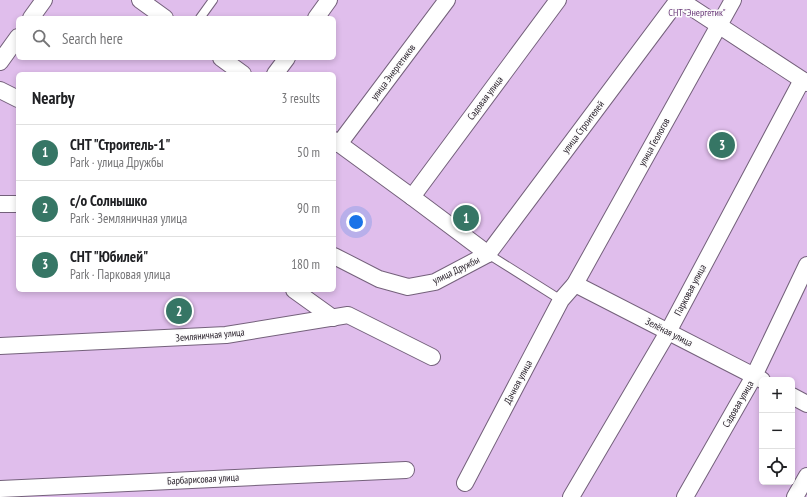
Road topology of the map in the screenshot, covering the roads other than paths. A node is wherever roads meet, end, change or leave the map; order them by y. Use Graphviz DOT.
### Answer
graph roads {
  1 [pos="44,0"];
  2 [pos="140,0"];
  3 [pos="213,0"];
  4 [pos="329,0"];
  5 [pos="447,0"];
  6 [pos="558,0"];
  7 [pos="679,0"];
  8 [pos="733,0"];
  9 [pos="32,16"];
  10 [pos="162,16"];
  11 [pos="201,16"];
  12 [pos="317,16"];
  13 [pos="716,24"];
  14 [pos="16,40"];
  15 [pos="223,60"];
  16 [pos="286,60"];
  17 [pos="0,62"];
  18 [pos="240,72"];
  19 [pos="276,72"];
  20 [pos="804,81"];
  21 [pos="0,90"];
  22 [pos="16,98"];
  23 [pos="336,142"];
  24 [pos="412,197"];
  25 [pos="0,204"];
  26 [pos="16,204"];
  27 [pos="488,254"];
  28 [pos="336,257"];
  29 [pos="807,266"];
  30 [pos="575,284"];
  31 [pos="297,292"];
  32 [pos="561,300"];
  33 [pos="333,318"];
  34 [pos="668,332"];
  35 [pos="0,346"];
  36 [pos="432,357"];
  37 [pos="758,378"];
  38 [pos="795,398"];
  39 [pos="807,404"];
  40 [pos="406,470"];
  41 [pos="807,476"];
  42 [pos="465,483"];
  43 [pos="0,488"];
  44 [pos="571,497"];
  45 [pos="685,497"];
  46 [pos="795,497"];
  1 -- 9 [label="street"];
  2 -- 10 [label="street"];
  3 -- 11 [label="lane"];
  4 -- 12 [label="street"];
  5 -- 23 [label="street, улица Энергетиков"];
  6 -- 24 [label="street, Садовая улица"];
  7 -- 13 [label="street"];
  7 -- 27 [label="street, улица Строителей"];
  8 -- 13 [label="street, улица Геологов"];
  13 -- 20 [label="street"];
  13 -- 30 [label="street, улица Геологов"];
  14 -- 17 [label="street"];
  15 -- 18 [label="street"];
  16 -- 19 [label="street"];
  20 -- 34 [label="street, Парковая улица"];
  21 -- 22 [label="street"];
  23 -- 24 [label="street, улица Дружбы"];
  24 -- 27 [label="street, улица Дружбы"];
  25 -- 26 [label="street"];
  27 -- 28 [label="street, улица Дружбы"];
  27 -- 32 [label="lane"];
  29 -- 37 [label="street, Садовая улица"];
  30 -- 32 [label="street, Дачная улица"];
  30 -- 34 [label="street, Зелёная улица"];
  31 -- 33 [label="street"];
  32 -- 42 [label="street, Дачная улица"];
  33 -- 35 [label="street, Земляничная улица"];
  33 -- 36 [label="street, Земляничная улица"];
  34 -- 37 [label="street, Зелёная улица"];
  34 -- 44 [label="street, Парковая улица"];
  37 -- 45 [label="street, Садовая улица"];
  38 -- 39 [label="street"];
  40 -- 43 [label="street, Барбарисовая улица"];
  41 -- 46 [label="street"];
}
